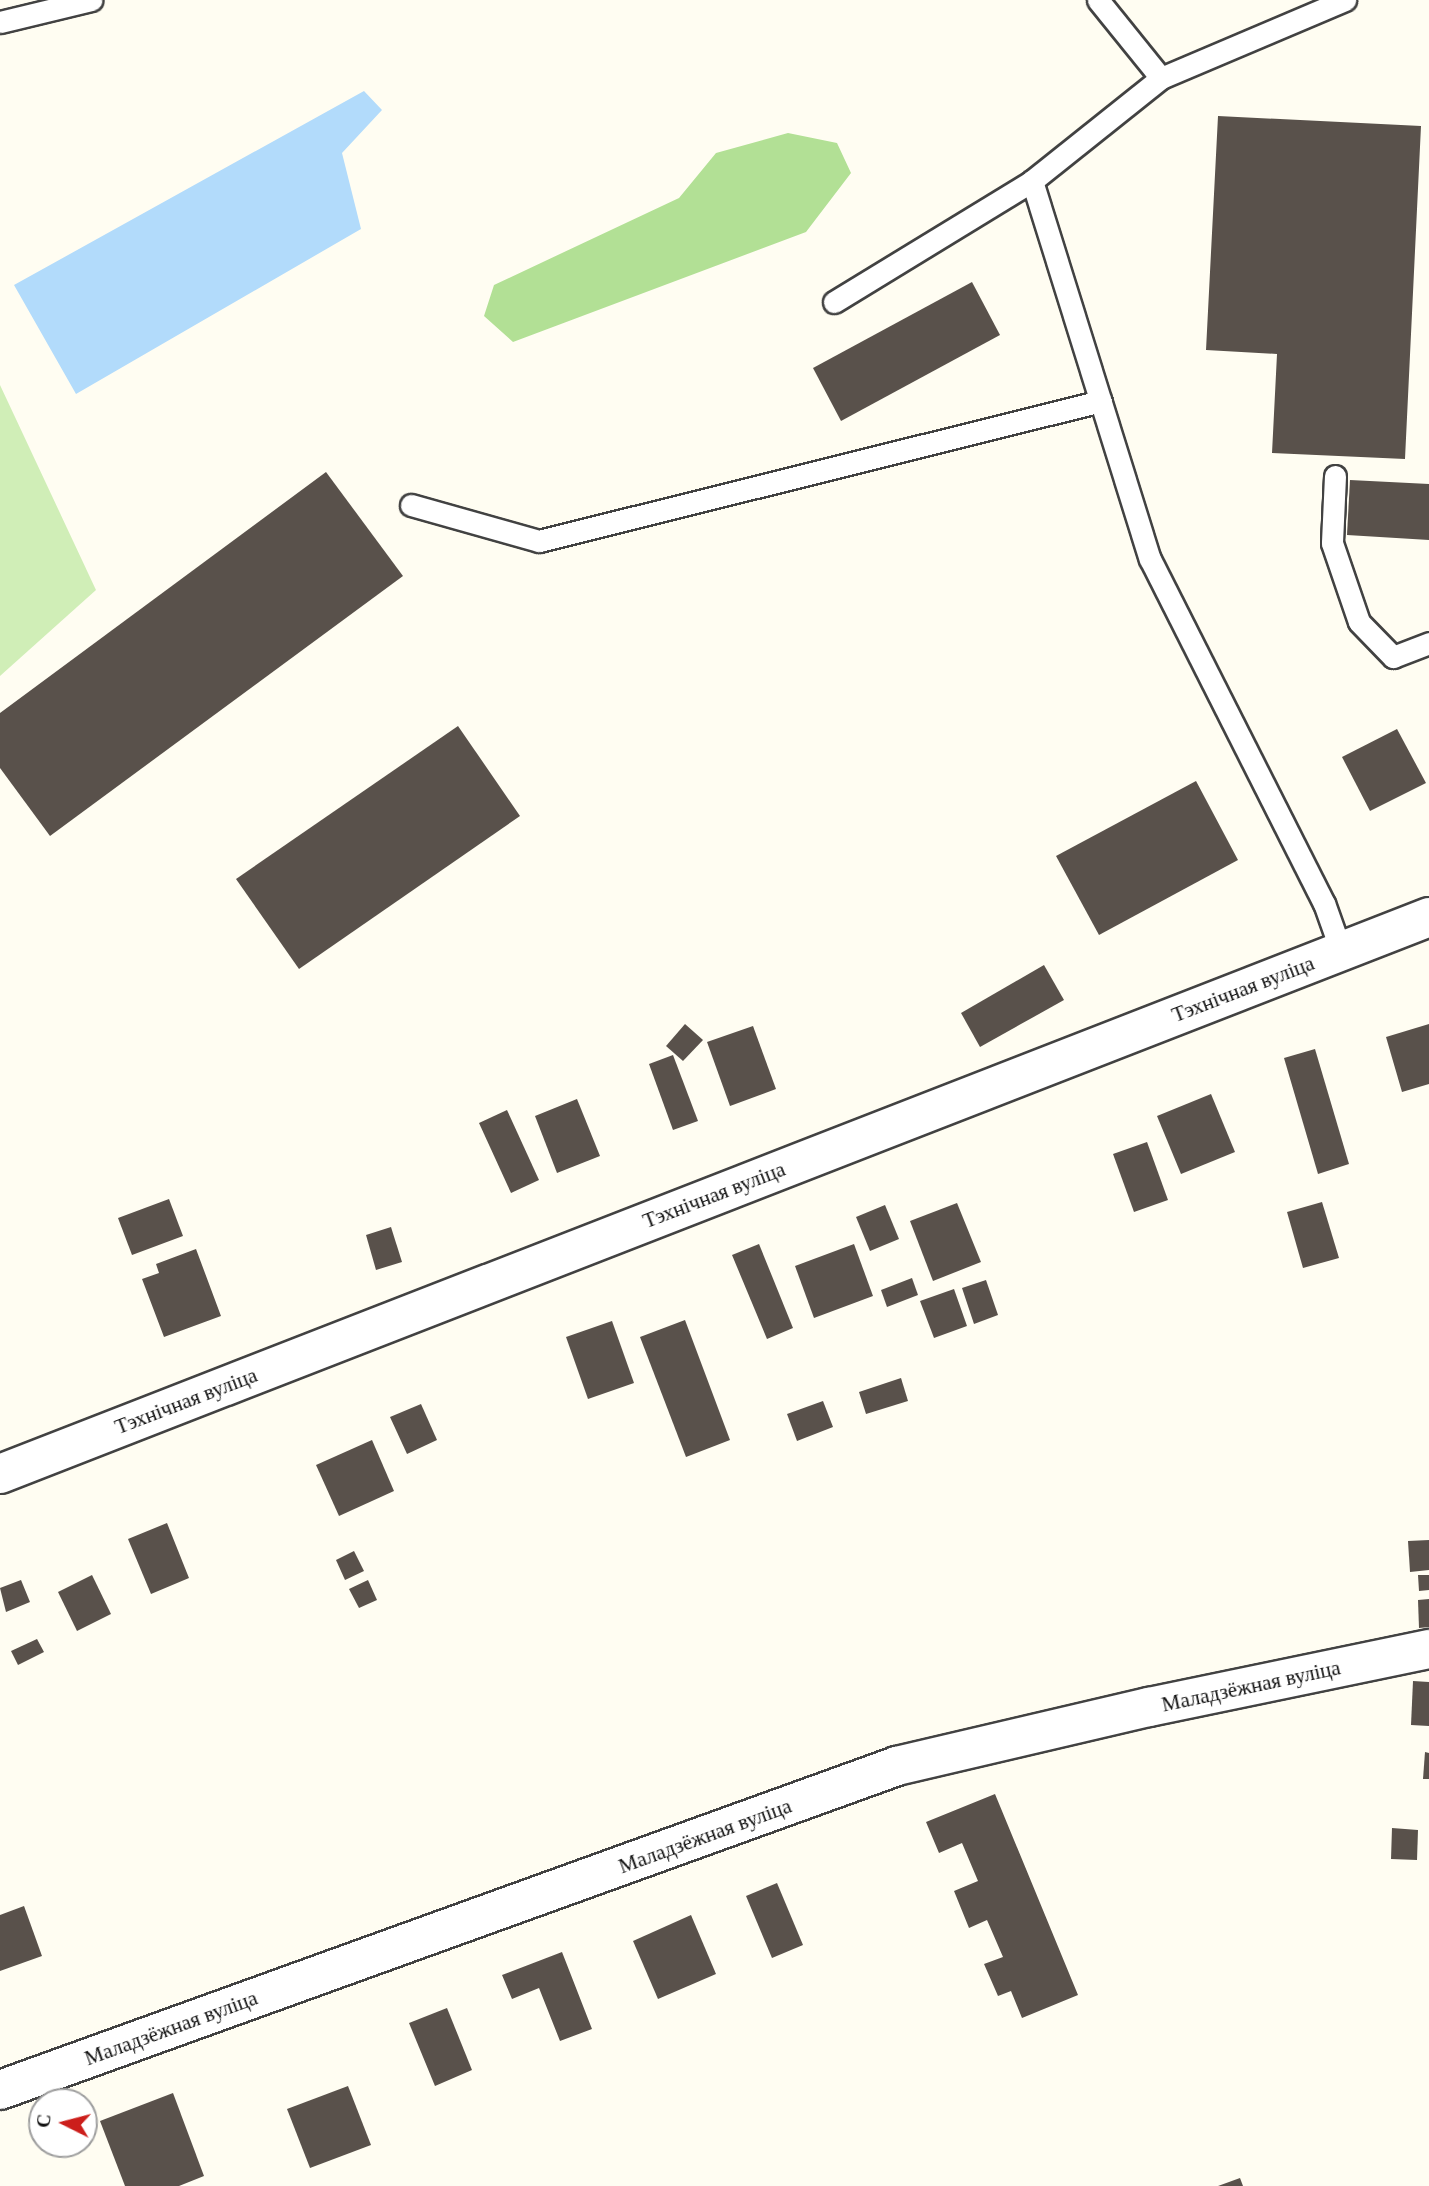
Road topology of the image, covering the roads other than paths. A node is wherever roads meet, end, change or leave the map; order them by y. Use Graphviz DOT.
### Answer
graph roads {
  1 [pos="91,0"];
  2 [pos="1098,0"];
  3 [pos="1345,0"];
  4 [pos="0,22"];
  5 [pos="1161,78"];
  6 [pos="1032,181"];
  7 [pos="834,302"];
  8 [pos="1101,401"];
  9 [pos="1335,476"];
  10 [pos="411,505"];
  11 [pos="1429,643"];
  12 [pos="1429,916"];
  13 [pos="1340,951"];
  14 [pos="0,1474"];
  15 [pos="1429,1649"];
  16 [pos="0,2090"];
  1 -- 4 [label="lane"];
  2 -- 5 [label="lane"];
  3 -- 5 [label="lane"];
  5 -- 6 [label="lane"];
  6 -- 7 [label="lane"];
  6 -- 8 [label="lane"];
  8 -- 10 [label="lane"];
  8 -- 13 [label="lane"];
  9 -- 11 [label="lane"];
  12 -- 13 [label="street, Тэхнічная вуліца"];
  13 -- 14 [label="street, Тэхнічная вуліца"];
  15 -- 16 [label="street, Маладзёжная вуліца"];
}
